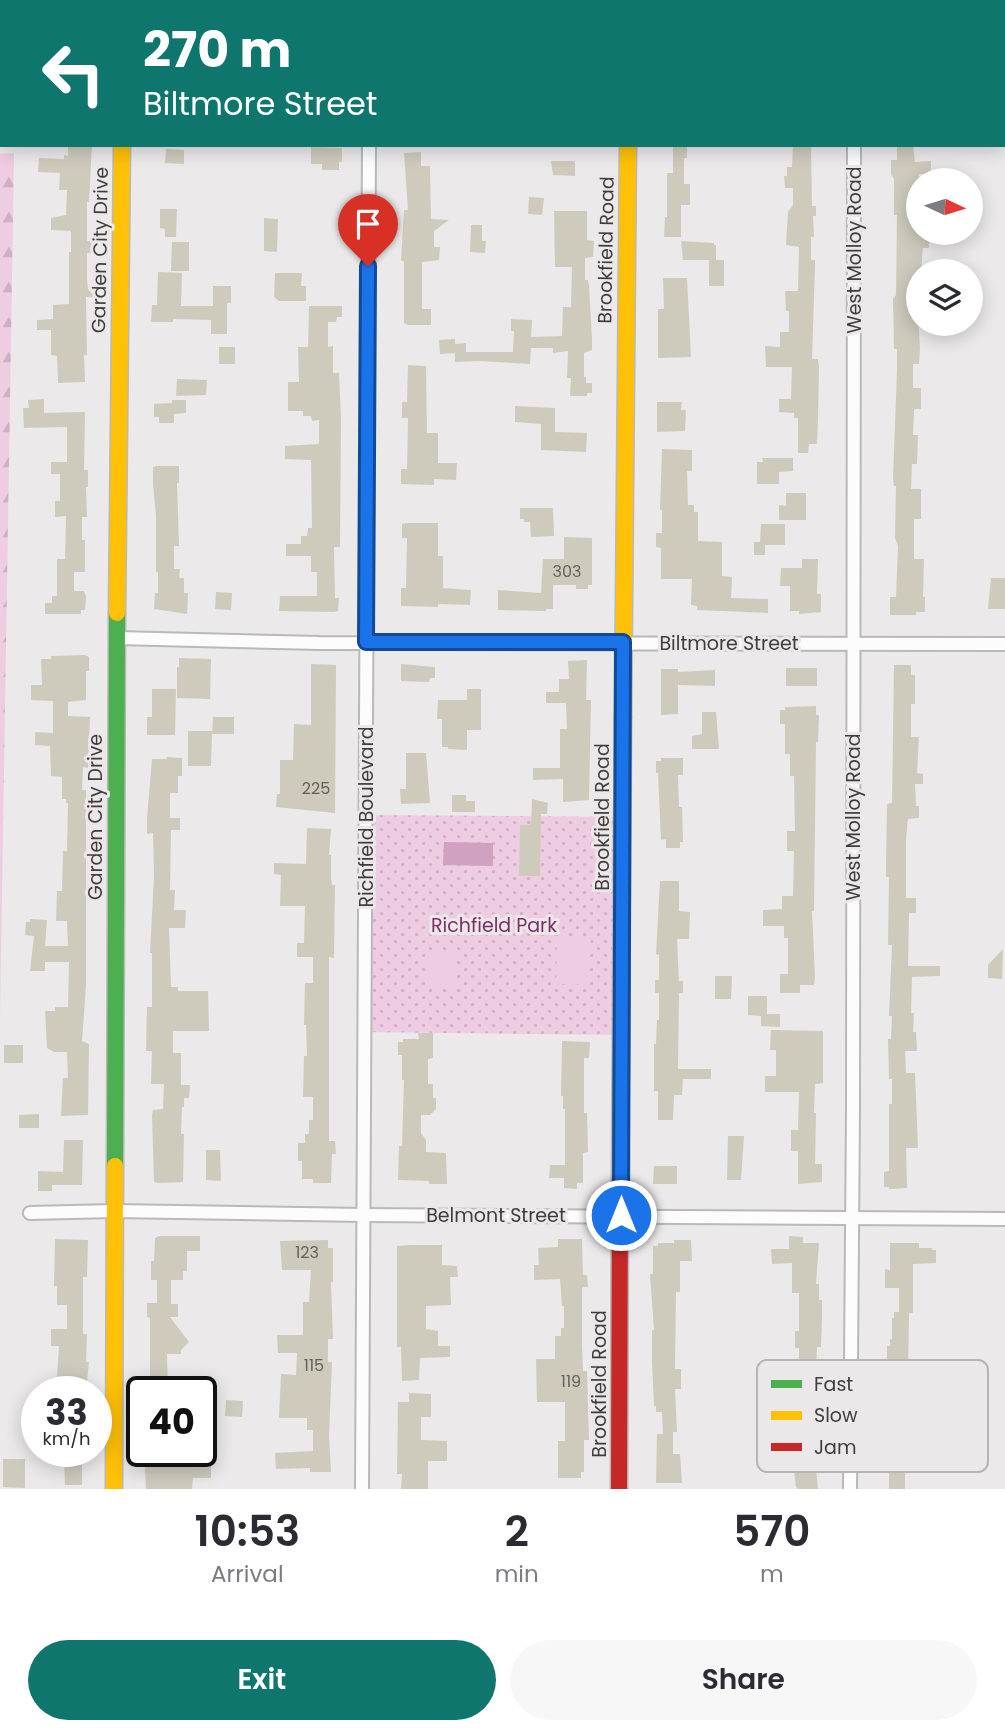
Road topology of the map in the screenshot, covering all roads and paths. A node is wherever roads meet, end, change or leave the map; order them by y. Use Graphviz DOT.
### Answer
graph roads {
  1 [pos="122,147"];
  2 [pos="369,147"];
  3 [pos="628,147"];
  4 [pos="853,147"];
  5 [pos="117,638"];
  6 [pos="366,642"];
  7 [pos="623,642"];
  8 [pos="854,643"];
  9 [pos="1005,644"];
  10 [pos="114,1211"];
  11 [pos="30,1213"];
  12 [pos="363,1215"];
  13 [pos="621,1215"];
  14 [pos="852,1218"];
  15 [pos="1005,1219"];
  16 [pos="851,1360"];
  17 [pos="114,1489"];
  18 [pos="362,1489"];
  19 [pos="620,1489"];
  1 -- 5 [label="street, Garden City Drive"];
  2 -- 6 [label="street, Richfield Boulevard"];
  3 -- 7 [label="street, Brookfield Road"];
  4 -- 8 [label="street, West Molloy Road"];
  5 -- 6 [label="street, Biltmore Street"];
  5 -- 10 [label="street, Garden City Drive"];
  6 -- 7 [label="street, Biltmore Street"];
  6 -- 12 [label="street, Richfield Boulevard"];
  7 -- 8 [label="street, Biltmore Street"];
  7 -- 13 [label="street, Brookfield Road"];
  8 -- 9 [label="street, Biltmore Street"];
  8 -- 14 [label="street, West Molloy Road"];
  10 -- 11 [label="street, Belmont Street"];
  10 -- 12 [label="street, Belmont Street"];
  10 -- 17 [label="street, Garden City Drive"];
  12 -- 13 [label="street, Belmont Street"];
  12 -- 18 [label="street, Richfield Boulevard"];
  13 -- 14 [label="street, Belmont Street"];
  13 -- 19 [label="street, Brookfield Road"];
  14 -- 15 [label="street, Belmont Street"];
  14 -- 16 [label="street, West Molloy Road"];
}
